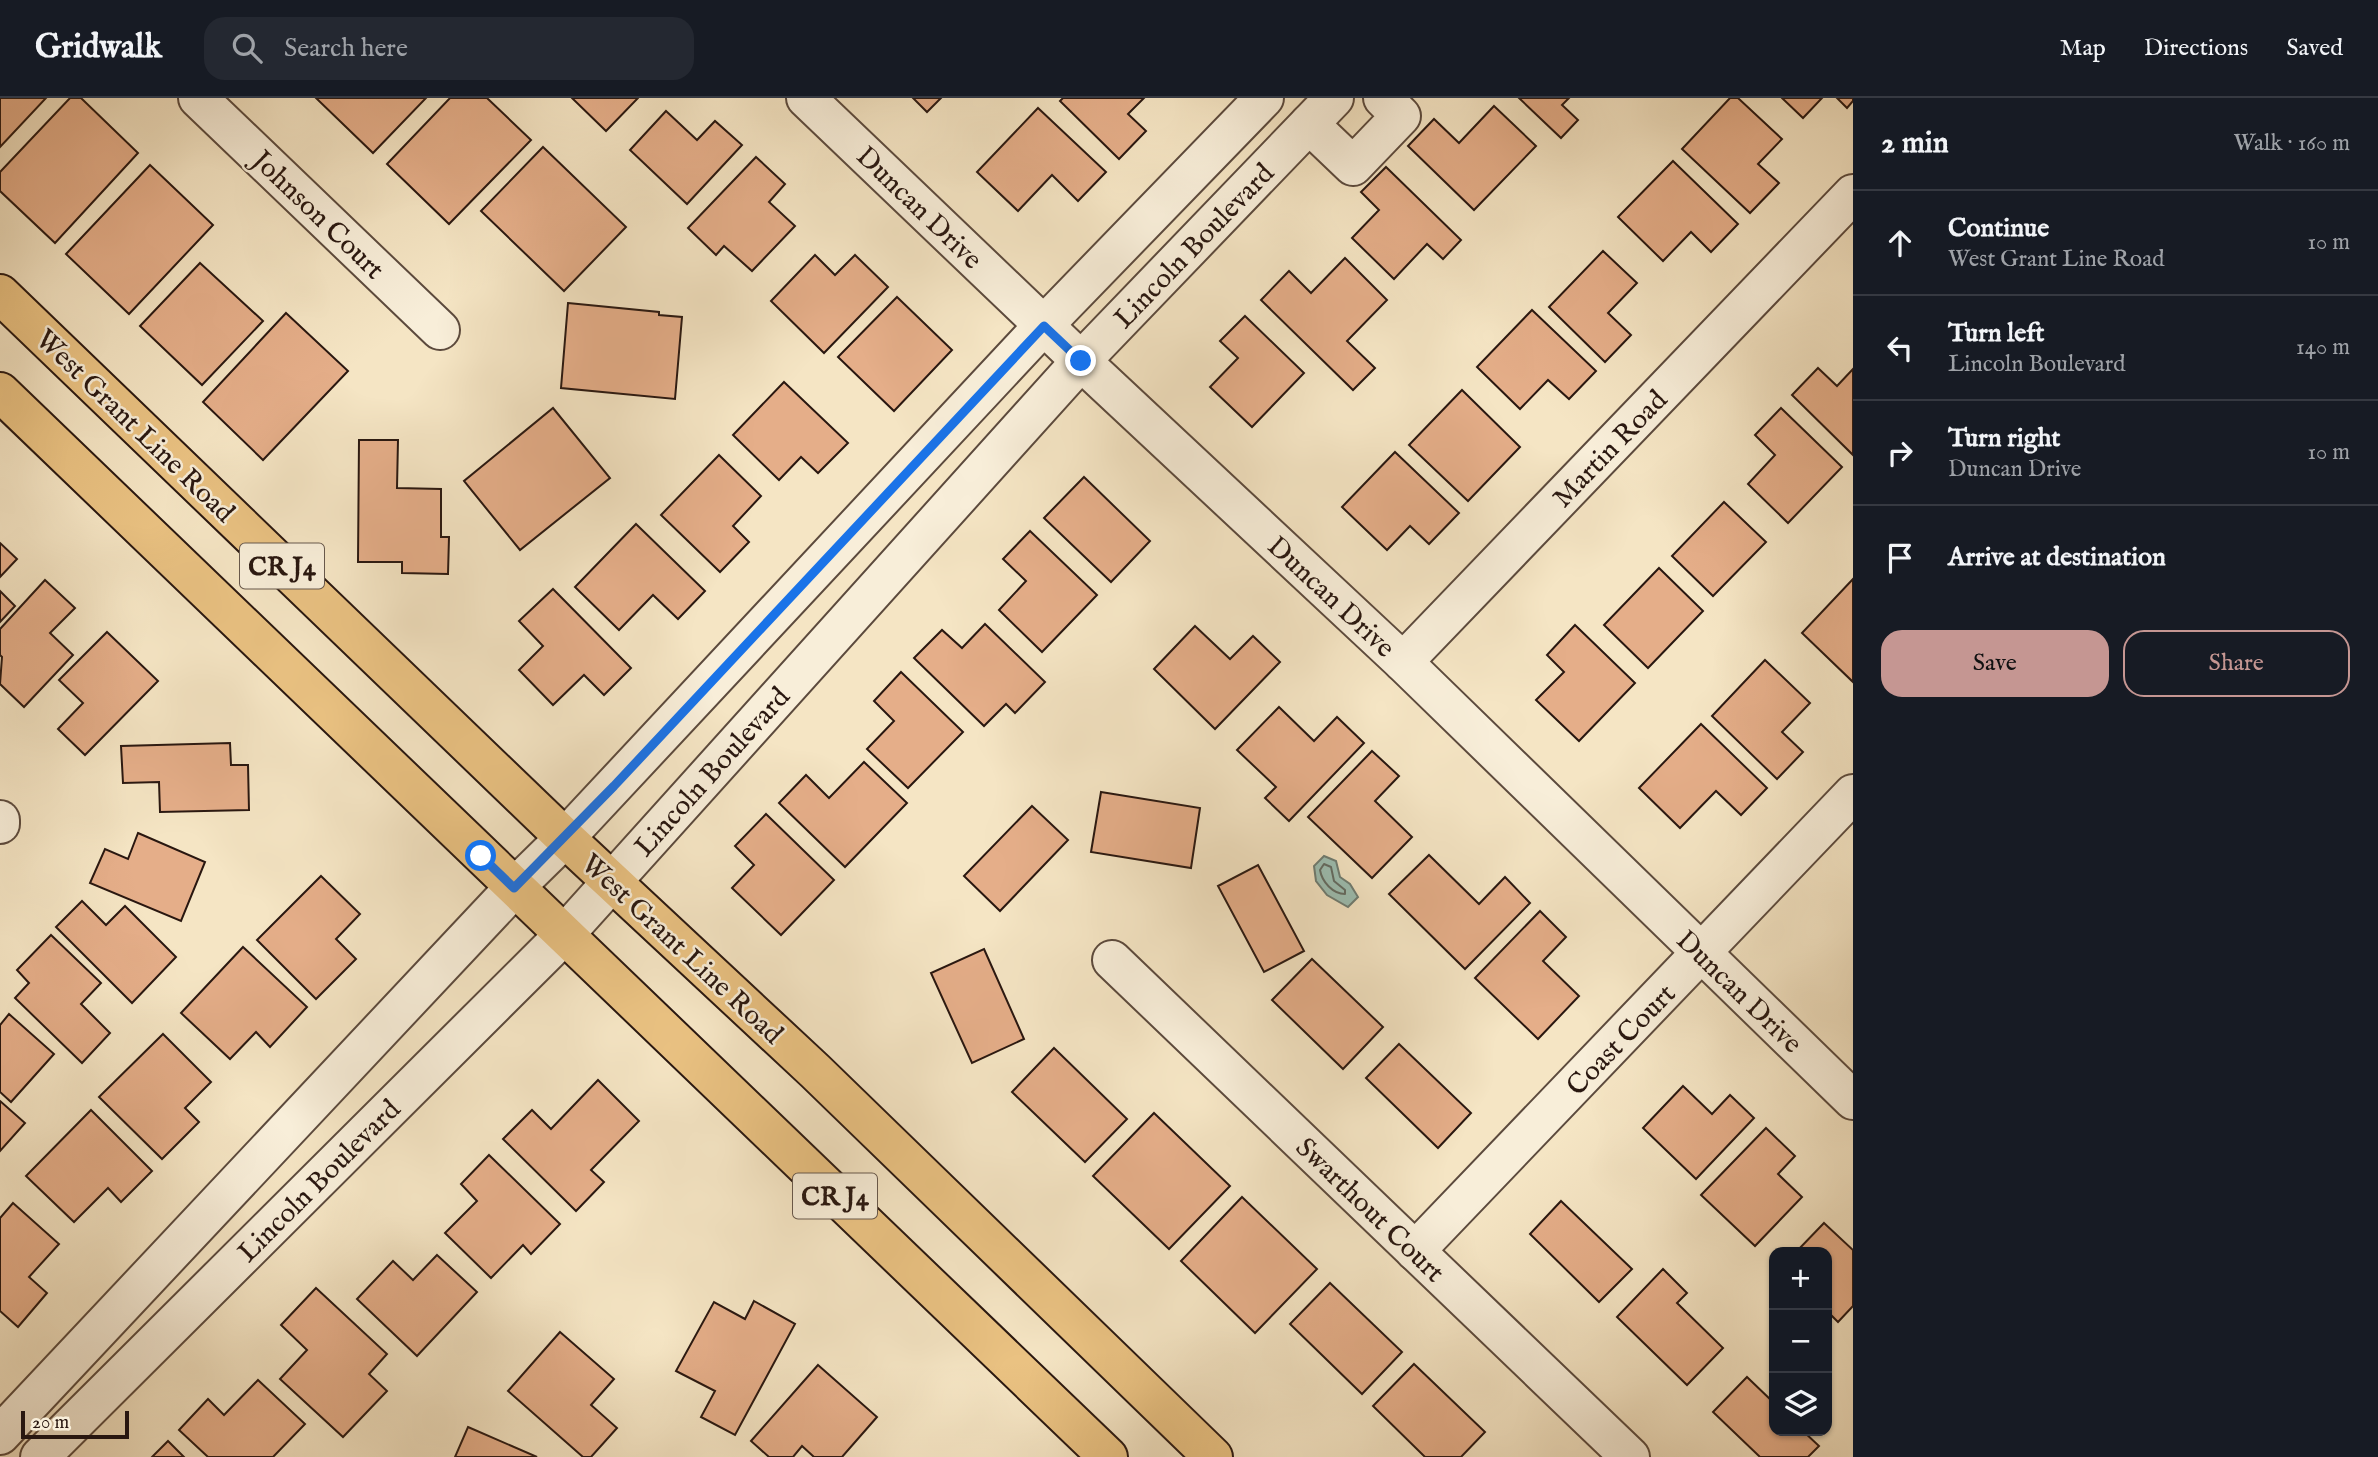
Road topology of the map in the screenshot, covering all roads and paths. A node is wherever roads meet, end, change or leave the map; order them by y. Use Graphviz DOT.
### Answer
graph roads {
  1 [pos="198,98"];
  2 [pos="806,98"];
  3 [pos="1264,98"];
  4 [pos="1383,98"];
  5 [pos="1321,111"];
  6 [pos="1853,194"];
  7 [pos="0,294"];
  8 [pos="1044,326"];
  9 [pos="440,330"];
  10 [pos="1081,361"];
  11 [pos="0,392"];
  12 [pos="1403,662"];
  13 [pos="1853,794"];
  14 [pos="565,838"];
  15 [pos="611,882"];
  16 [pos="514,888"];
  17 [pos="563,936"];
  18 [pos="1702,954"];
  19 [pos="1112,960"];
  20 [pos="1853,1100"];
  21 [pos="1415,1251"];
  22 [pos="0,1435"];
  23 [pos="40,1457"];
  24 [pos="1108,1457"];
  25 [pos="1213,1457"];
  26 [pos="1630,1457"];
  1 -- 9 [label="street, Johnson Court"];
  2 -- 8 [label="street, Duncan Drive"];
  3 -- 8 [label="street, Lincoln Boulevard"];
  4 -- 5 [label="street"];
  5 -- 10 [label="street, Lincoln Boulevard"];
  6 -- 12 [label="street, Martin Road"];
  7 -- 14 [label="main road, West Grant Line Road / CR J4"];
  8 -- 10 [label="street, Duncan Drive"];
  8 -- 14 [label="street, Lincoln Boulevard"];
  10 -- 12 [label="street, Duncan Drive"];
  10 -- 15 [label="street, Lincoln Boulevard"];
  11 -- 16 [label="main road, CR J4"];
  12 -- 18 [label="street, Duncan Drive"];
  13 -- 18 [label="street, Coast Court"];
  14 -- 15 [label="main road, West Grant Line Road / CR J4"];
  14 -- 16 [label="street, Lincoln Boulevard"];
  15 -- 17 [label="street, Lincoln Boulevard"];
  15 -- 25 [label="main road, West Grant Line Road / CR J4"];
  16 -- 17 [label="main road, CR J4"];
  16 -- 22 [label="street, Lincoln Boulevard"];
  17 -- 23 [label="street, Lincoln Boulevard"];
  17 -- 24 [label="main road, CR J4"];
  18 -- 20 [label="street, Duncan Drive"];
  18 -- 21 [label="street, Coast Court"];
  19 -- 21 [label="street, Swarthout Court"];
  21 -- 26 [label="street, Swarthout Court"];
}
